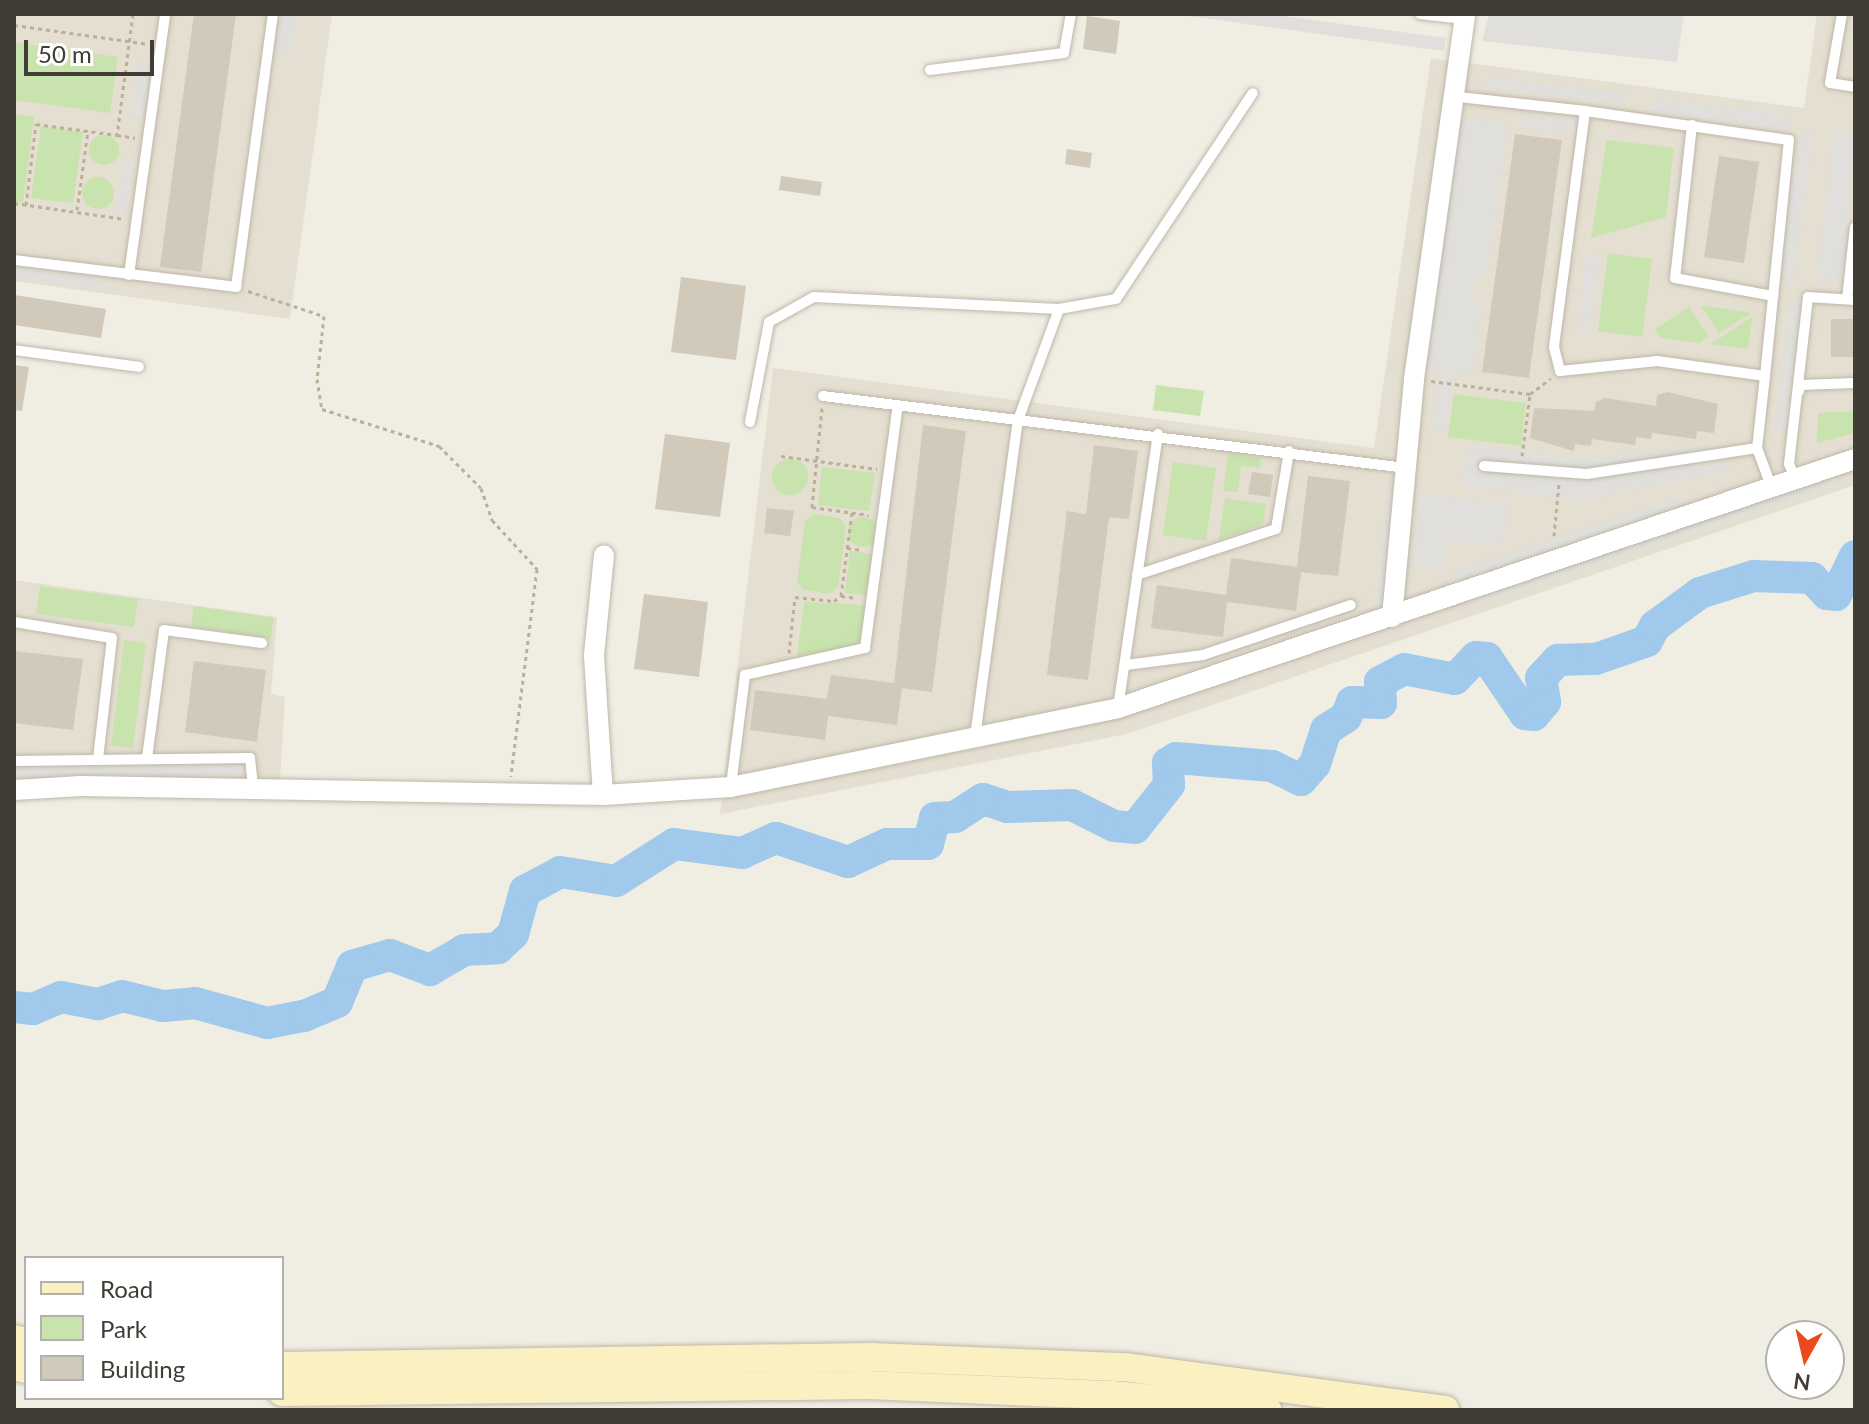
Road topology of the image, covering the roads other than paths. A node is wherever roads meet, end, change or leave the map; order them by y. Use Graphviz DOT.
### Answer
graph roads {
  1 [pos="165,14"];
  2 [pos="273,14"];
  3 [pos="1071,14"];
  4 [pos="1420,14"];
  5 [pos="1842,14"];
  6 [pos="1465,17"];
  7 [pos="930,70"];
  8 [pos="1855,87"];
  9 [pos="1253,93"];
  10 [pos="1450,96"];
  11 [pos="1585,111"];
  12 [pos="1692,125"];
  13 [pos="1855,227"];
  14 [pos="14,260"];
  15 [pos="129,275"];
  16 [pos="1773,296"];
  17 [pos="1851,300"];
  18 [pos="1059,309"];
  19 [pos="14,350"];
  20 [pos="139,367"];
  21 [pos="1765,376"];
  22 [pos="1855,383"];
  23 [pos="1799,385"];
  24 [pos="823,396"];
  25 [pos="898,405"];
  26 [pos="1018,420"];
  27 [pos="750,422"];
  28 [pos="1158,434"];
  29 [pos="1757,448"];
  30 [pos="1289,451"];
  31 [pos="1855,459"];
  32 [pos="1484,466"];
  33 [pos="1408,468"];
  34 [pos="1795,478"];
  35 [pos="1771,486"];
  36 [pos="604,555"];
  37 [pos="1137,575"];
  38 [pos="1351,605"];
  39 [pos="1392,617"];
  40 [pos="14,622"];
  41 [pos="262,643"];
  42 [pos="1126,665"];
  43 [pos="1118,708"];
  44 [pos="975,737"];
  45 [pos="147,758"];
  46 [pos="98,759"];
  47 [pos="14,761"];
  48 [pos="731,787"];
  49 [pos="14,790"];
  50 [pos="254,791"];
  51 [pos="603,795"];
  52 [pos="284,1366"];
  53 [pos="284,1392"];
  54 [pos="1267,1410"];
  55 [pos="1445,1410"];
  1 -- 15 [label="lane"];
  2 -- 15 [label="lane"];
  3 -- 7 [label="lane"];
  4 -- 6 [label="lane"];
  5 -- 8 [label="lane"];
  6 -- 10 [label="street"];
  9 -- 18 [label="lane"];
  10 -- 11 [label="lane"];
  10 -- 33 [label="street"];
  11 -- 12 [label="lane"];
  11 -- 21 [label="lane"];
  12 -- 16 [label="lane"];
  12 -- 16 [label="lane"];
  13 -- 17 [label="lane"];
  14 -- 15 [label="lane"];
  16 -- 21 [label="lane"];
  17 -- 23 [label="lane"];
  18 -- 26 [label="lane"];
  18 -- 27 [label="lane"];
  19 -- 20 [label="lane"];
  21 -- 29 [label="lane"];
  22 -- 23 [label="lane"];
  23 -- 34 [label="lane"];
  24 -- 25 [label="lane"];
  25 -- 26 [label="lane"];
  25 -- 48 [label="lane"];
  26 -- 28 [label="lane"];
  26 -- 44 [label="lane"];
  28 -- 30 [label="lane"];
  28 -- 37 [label="lane"];
  29 -- 32 [label="lane"];
  29 -- 35 [label="lane"];
  30 -- 33 [label="lane"];
  30 -- 37 [label="lane"];
  31 -- 34 [label="street"];
  33 -- 39 [label="street"];
  34 -- 35 [label="street"];
  35 -- 39 [label="street"];
  36 -- 51 [label="street"];
  37 -- 42 [label="lane"];
  38 -- 42 [label="lane"];
  39 -- 43 [label="street"];
  40 -- 46 [label="lane"];
  41 -- 45 [label="lane"];
  42 -- 43 [label="lane"];
  43 -- 44 [label="street"];
  44 -- 48 [label="street"];
  45 -- 46 [label="lane"];
  45 -- 50 [label="lane"];
  46 -- 47 [label="lane"];
  48 -- 51 [label="street"];
  49 -- 50 [label="street"];
  50 -- 51 [label="street"];
  52 -- 55 [label="main road"];
  53 -- 54 [label="main road"];
}
